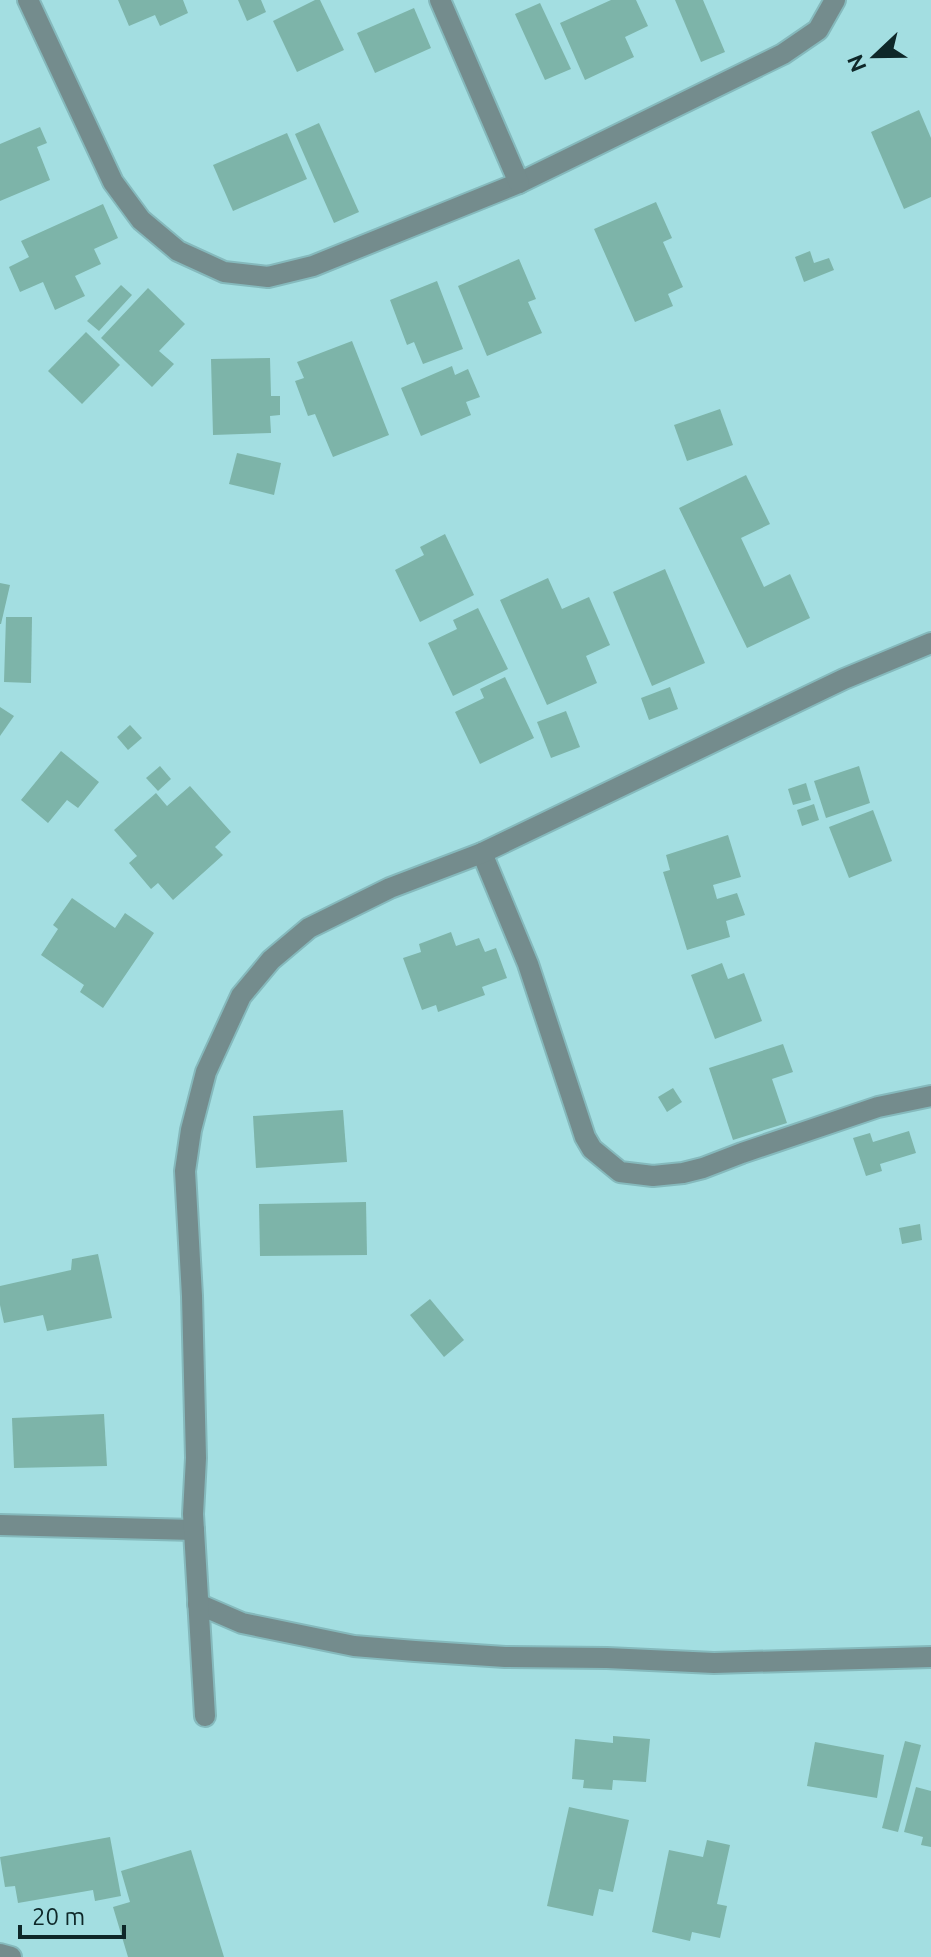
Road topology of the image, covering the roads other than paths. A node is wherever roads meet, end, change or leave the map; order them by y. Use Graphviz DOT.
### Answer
graph roads {
  1 [pos="28,0"];
  2 [pos="440,0"];
  3 [pos="835,0"];
  4 [pos="519,183"];
  5 [pos="931,643"];
  6 [pos="482,853"];
  7 [pos="931,1096"];
  8 [pos="0,1525"];
  9 [pos="194,1530"];
  10 [pos="198,1604"];
  11 [pos="931,1657"];
  12 [pos="205,1716"];
  13 [pos="0,1954"];
  14 [pos="11,1957"];
  1 -- 4 [label="street"];
  2 -- 4 [label="street"];
  3 -- 4 [label="street"];
  5 -- 6 [label="street"];
  6 -- 7 [label="street"];
  6 -- 9 [label="street"];
  8 -- 9 [label="street"];
  9 -- 10 [label="street"];
  10 -- 11 [label="street"];
  10 -- 12 [label="street"];
  13 -- 14 [label="street"];
}
